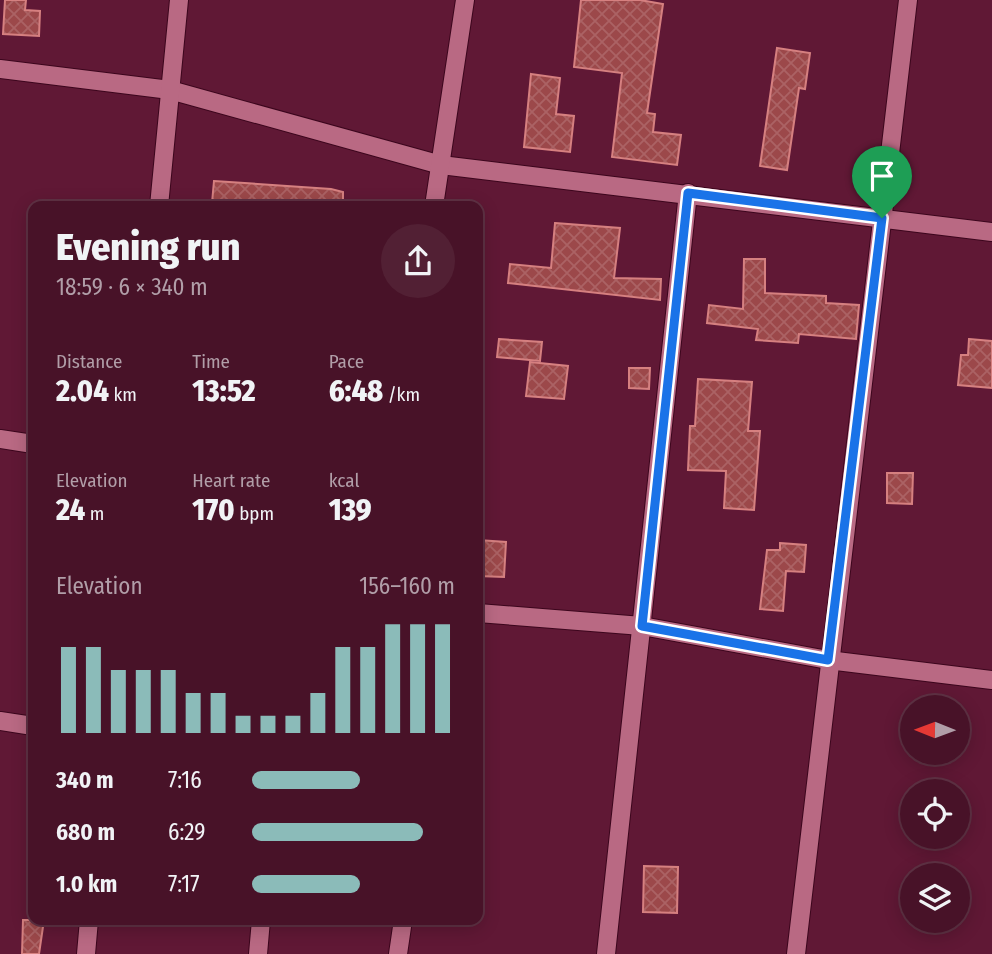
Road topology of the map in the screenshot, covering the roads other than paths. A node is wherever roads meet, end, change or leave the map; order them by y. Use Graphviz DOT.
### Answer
graph roads {
  1 [pos="179,0"];
  2 [pos="466,0"];
  3 [pos="908,0"];
  4 [pos="0,69"];
  5 [pos="170,90"];
  6 [pos="441,165"];
  7 [pos="688,193"];
  8 [pos="159,201"];
  9 [pos="435,201"];
  10 [pos="882,218"];
  11 [pos="992,232"];
  12 [pos="0,439"];
  13 [pos="28,443"];
  14 [pos="483,613"];
  15 [pos="642,626"];
  16 [pos="828,660"];
  17 [pos="992,680"];
  18 [pos="0,721"];
  19 [pos="28,725"];
  20 [pos="89,925"];
  21 [pos="261,925"];
  22 [pos="401,925"];
  23 [pos="86,954"];
  24 [pos="258,954"];
  25 [pos="398,954"];
  26 [pos="606,954"];
  27 [pos="796,954"];
  1 -- 5 [label="street"];
  2 -- 6 [label="street"];
  3 -- 10 [label="street"];
  4 -- 5 [label="street"];
  5 -- 6 [label="street"];
  5 -- 8 [label="street"];
  6 -- 7 [label="street"];
  6 -- 9 [label="street"];
  7 -- 10 [label="street"];
  7 -- 15 [label="street"];
  10 -- 11 [label="street"];
  10 -- 16 [label="street"];
  12 -- 13 [label="street"];
  14 -- 15 [label="street"];
  15 -- 16 [label="street"];
  15 -- 26 [label="street"];
  16 -- 17 [label="street"];
  16 -- 27 [label="street"];
  18 -- 19 [label="street"];
  20 -- 23 [label="street"];
  21 -- 24 [label="street"];
  22 -- 25 [label="street"];
}
